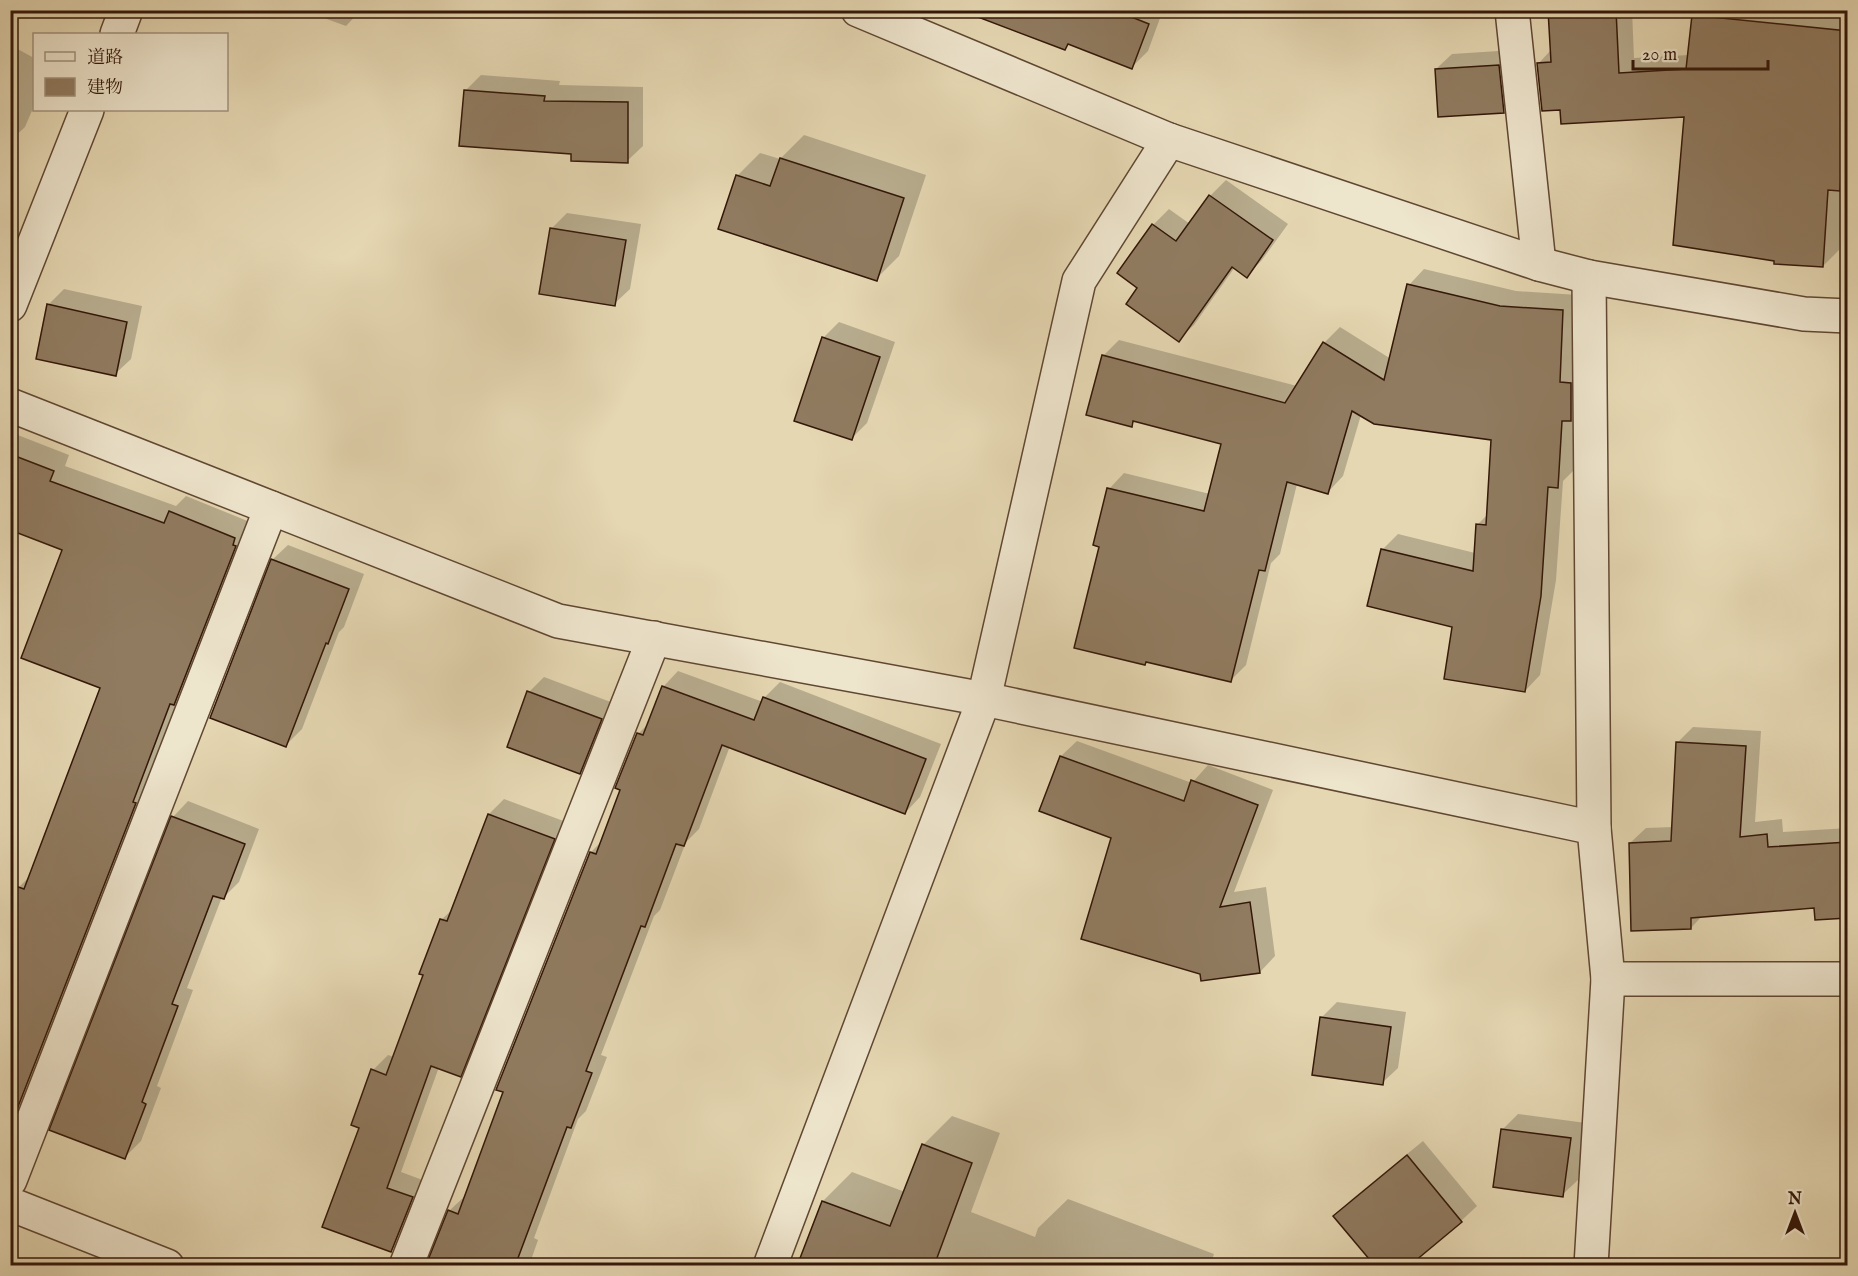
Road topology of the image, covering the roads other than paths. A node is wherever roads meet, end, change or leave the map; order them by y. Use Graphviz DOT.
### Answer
graph roads {
  1 [pos="126,10"];
  2 [pos="858,10"];
  3 [pos="1512,10"];
  4 [pos="117,33"];
  5 [pos="87,111"];
  6 [pos="1169,140"];
  7 [pos="1539,264"];
  8 [pos="1589,277"];
  9 [pos="10,305"];
  10 [pos="1848,316"];
  11 [pos="10,405"];
  12 [pos="271,508"];
  13 [pos="654,638"];
  14 [pos="984,699"];
  15 [pos="1594,828"];
  16 [pos="1608,979"];
  17 [pos="1848,979"];
  18 [pos="10,1180"];
  19 [pos="10,1204"];
  20 [pos="167,1266"];
  21 [pos="406,1266"];
  22 [pos="770,1266"];
  23 [pos="1591,1266"];
  1 -- 4 [label="street"];
  2 -- 6 [label="street"];
  3 -- 7 [label="street"];
  5 -- 9 [label="street"];
  6 -- 7 [label="street"];
  6 -- 14 [label="street"];
  7 -- 8 [label="street"];
  8 -- 10 [label="street"];
  8 -- 15 [label="street"];
  11 -- 12 [label="street"];
  12 -- 13 [label="street"];
  12 -- 18 [label="street"];
  13 -- 14 [label="street"];
  13 -- 21 [label="street"];
  14 -- 15 [label="street"];
  14 -- 22 [label="street"];
  15 -- 16 [label="street"];
  16 -- 17 [label="street"];
  16 -- 23 [label="street"];
  19 -- 20 [label="street"];
}
